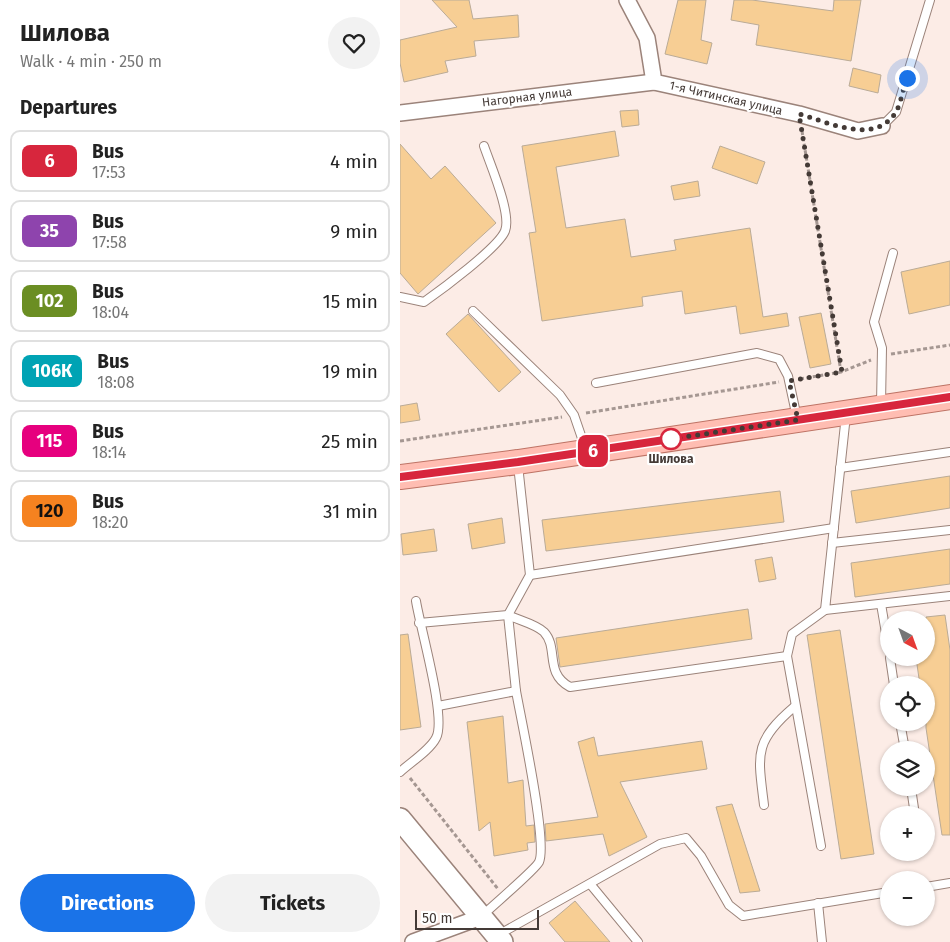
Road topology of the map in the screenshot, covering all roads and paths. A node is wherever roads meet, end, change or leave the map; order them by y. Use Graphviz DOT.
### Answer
graph roads {
  1 [pos="627,0"];
  2 [pos="930,0"];
  3 [pos="654,82"];
  4 [pos="400,113"];
  5 [pos="799,114"];
  6 [pos="882,126"];
  7 [pos="484,146"];
  8 [pos="893,253"];
  9 [pos="400,297"];
  10 [pos="473,311"];
  11 [pos="950,345"];
  12 [pos="881,356"];
  13 [pos="842,372"];
  14 [pos="789,381"];
  15 [pos="596,383"];
  16 [pos="950,397"];
  17 [pos="881,408"];
  18 [pos="846,413"];
  19 [pos="574,415"];
  20 [pos="798,420"];
  21 [pos="400,440"];
  22 [pos="587,452"];
  23 [pos="950,452"];
  24 [pos="518,462"];
  25 [pos="840,468"];
  26 [pos="400,478"];
  27 [pos="834,528"];
  28 [pos="950,530"];
  29 [pos="832,543"];
  30 [pos="530,575"];
  31 [pos="950,596"];
  32 [pos="416,601"];
  33 [pos="881,604"];
  34 [pos="825,610"];
  35 [pos="882,611"];
  36 [pos="508,615"];
  37 [pos="419,623"];
  38 [pos="787,656"];
  39 [pos="516,691"];
  40 [pos="438,706"];
  41 [pos="794,707"];
  42 [pos="401,771"];
  43 [pos="764,806"];
  44 [pos="400,818"];
  45 [pos="821,846"];
  46 [pos="950,883"];
  47 [pos="591,885"];
  48 [pos="935,886"];
  49 [pos="880,893"];
  50 [pos="504,896"];
  51 [pos="818,903"];
  52 [pos="481,917"];
  53 [pos="499,939"];
  54 [pos="413,942"];
  55 [pos="638,942"];
  56 [pos="822,942"];
  1 -- 3 [label="street, 1-я Читинская улица"];
  2 -- 6 [label="lane"];
  3 -- 4 [label="street, Нагорная улица"];
  3 -- 5 [label="street, 1-я Читинская улица"];
  5 -- 6 [label="street, 1-я Читинская улица"];
  5 -- 13 [label="path"];
  7 -- 9 [label="lane"];
  8 -- 12 [label="lane"];
  10 -- 19 [label="lane"];
  11 -- 12 [label="path"];
  12 -- 13 [label="path"];
  12 -- 17 [label="lane"];
  13 -- 14 [label="path"];
  14 -- 15 [label="lane"];
  14 -- 19 [label="path"];
  14 -- 20 [label="lane"];
  16 -- 17 [label="main road"];
  17 -- 18 [label="main road"];
  18 -- 20 [label="main road"];
  18 -- 25 [label="lane"];
  19 -- 21 [label="path"];
  19 -- 22 [label="lane"];
  20 -- 22 [label="main road"];
  22 -- 24 [label="main road"];
  23 -- 25 [label="lane"];
  24 -- 26 [label="main road"];
  24 -- 30 [label="lane"];
  25 -- 27 [label="lane"];
  27 -- 29 [label="lane"];
  27 -- 30 [label="lane"];
  28 -- 29 [label="lane"];
  29 -- 34 [label="lane"];
  30 -- 36 [label="lane"];
  31 -- 33 [label="lane"];
  32 -- 37 [label="lane"];
  33 -- 34 [label="lane"];
  33 -- 35 [label="lane"];
  34 -- 38 [label="lane"];
  36 -- 37 [label="lane"];
  36 -- 38 [label="lane"];
  36 -- 39 [label="lane"];
  37 -- 40 [label="lane"];
  38 -- 41 [label="lane"];
  39 -- 40 [label="lane"];
  39 -- 50 [label="lane"];
  40 -- 42 [label="lane"];
  41 -- 43 [label="lane"];
  41 -- 45 [label="lane"];
  42 -- 50 [label="path"];
  44 -- 52 [label="main road"];
  46 -- 48 [label="lane"];
  47 -- 51 [label="lane"];
  47 -- 53 [label="lane"];
  47 -- 55 [label="lane"];
  49 -- 51 [label="lane"];
  50 -- 52 [label="lane"];
  51 -- 56 [label="lane"];
  52 -- 53 [label="main road"];
  52 -- 54 [label="street"];
}
